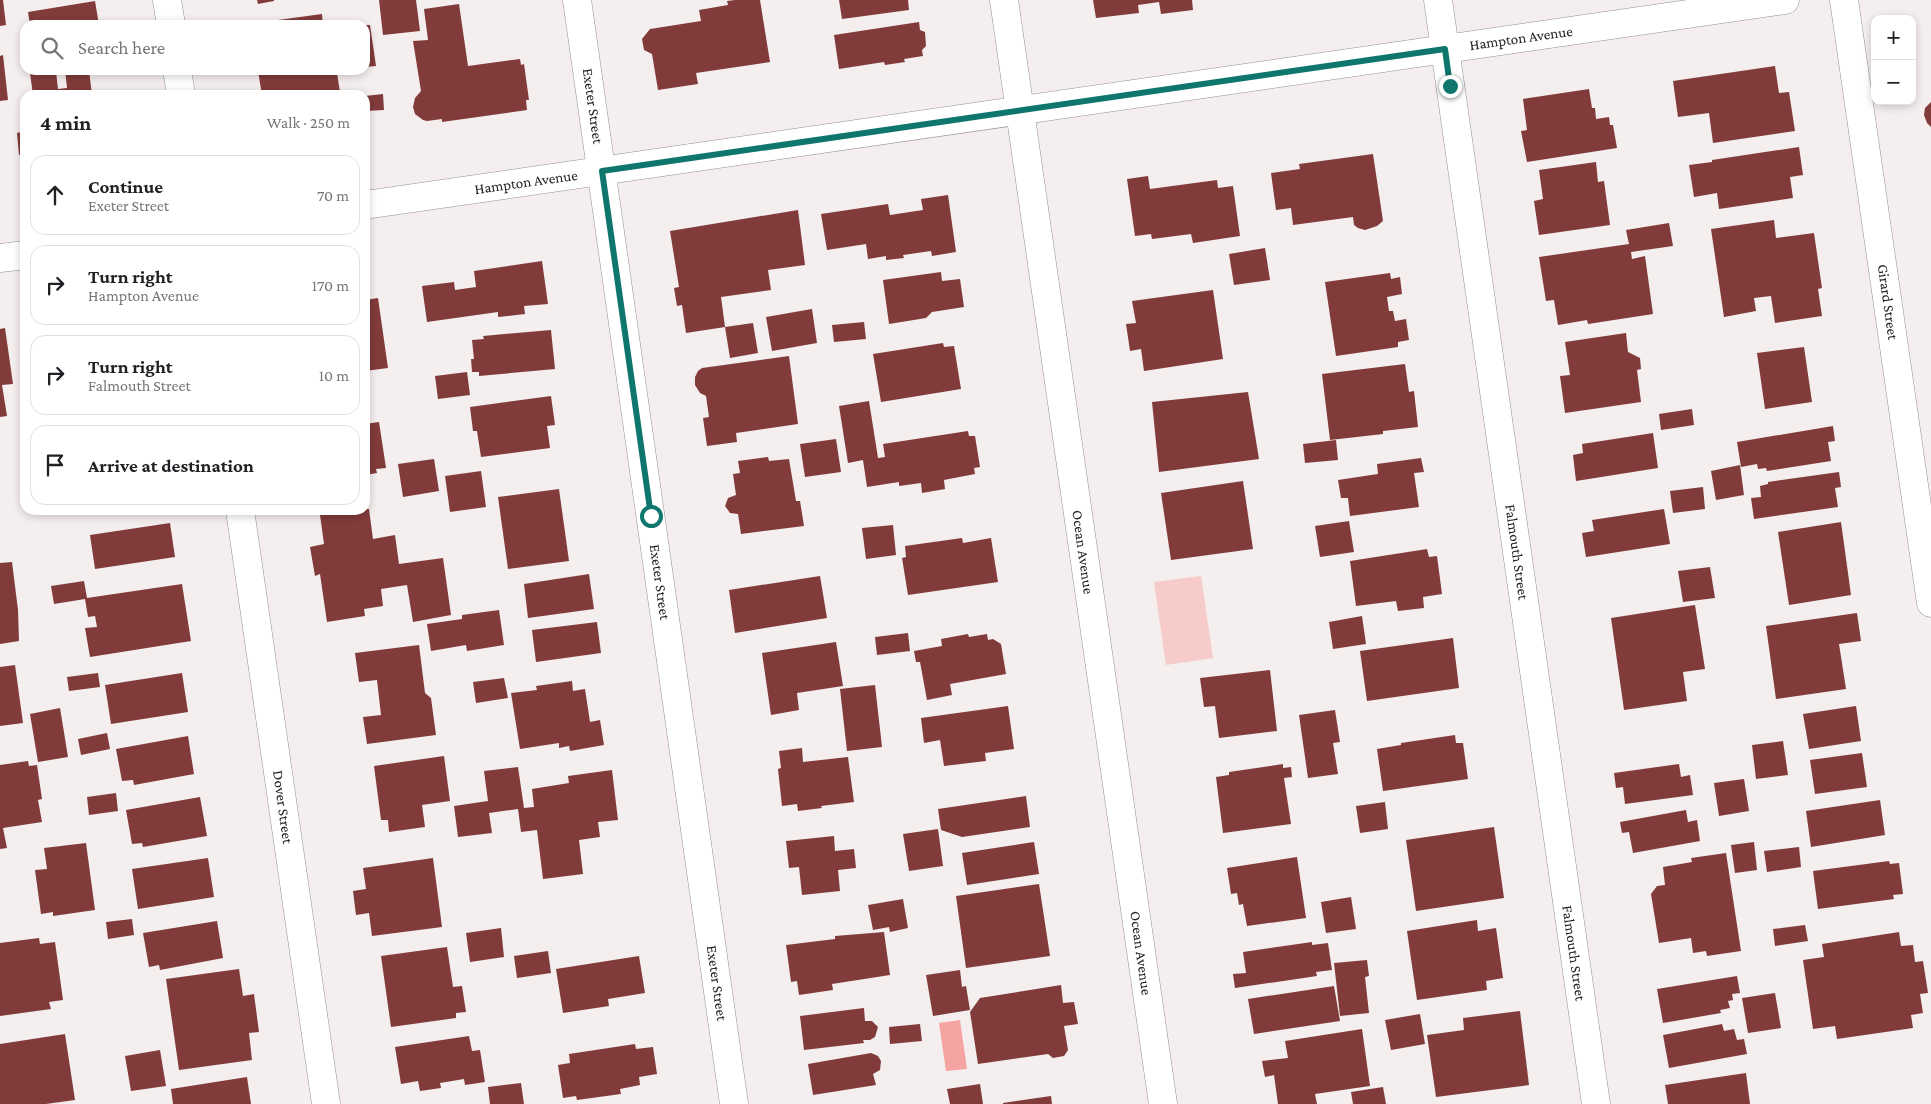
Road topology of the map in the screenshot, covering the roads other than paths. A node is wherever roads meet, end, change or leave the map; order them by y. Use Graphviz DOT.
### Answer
graph roads {
  1 [pos="167,0"];
  2 [pos="578,0"];
  3 [pos="1004,0"];
  4 [pos="1438,0"];
  5 [pos="1785,0"];
  6 [pos="1844,0"];
  7 [pos="170,20"];
  8 [pos="1445,49"];
  9 [pos="178,75"];
  10 [pos="180,90"];
  11 [pos="1020,110"];
  12 [pos="602,171"];
  13 [pos="370,204"];
  14 [pos="20,256"];
  15 [pos="0,258"];
  16 [pos="241,515"];
  17 [pos="1931,603"];
  18 [pos="326,1104"];
  19 [pos="734,1104"];
  20 [pos="1163,1104"];
  21 [pos="1596,1104"];
  1 -- 7 [label="street"];
  2 -- 12 [label="street, Exeter Street"];
  3 -- 11 [label="street, Ocean Avenue"];
  4 -- 8 [label="street, Falmouth Street"];
  5 -- 8 [label="street, Hampton Avenue"];
  6 -- 17 [label="street, Girard Street"];
  8 -- 11 [label="street, Hampton Avenue"];
  8 -- 21 [label="street, Falmouth Street"];
  9 -- 10 [label="street"];
  11 -- 12 [label="street, Hampton Avenue"];
  11 -- 20 [label="street, Ocean Avenue"];
  12 -- 13 [label="street, Hampton Avenue"];
  12 -- 19 [label="street, Exeter Street"];
  14 -- 15 [label="street"];
  16 -- 18 [label="street, Dover Street"];
}
